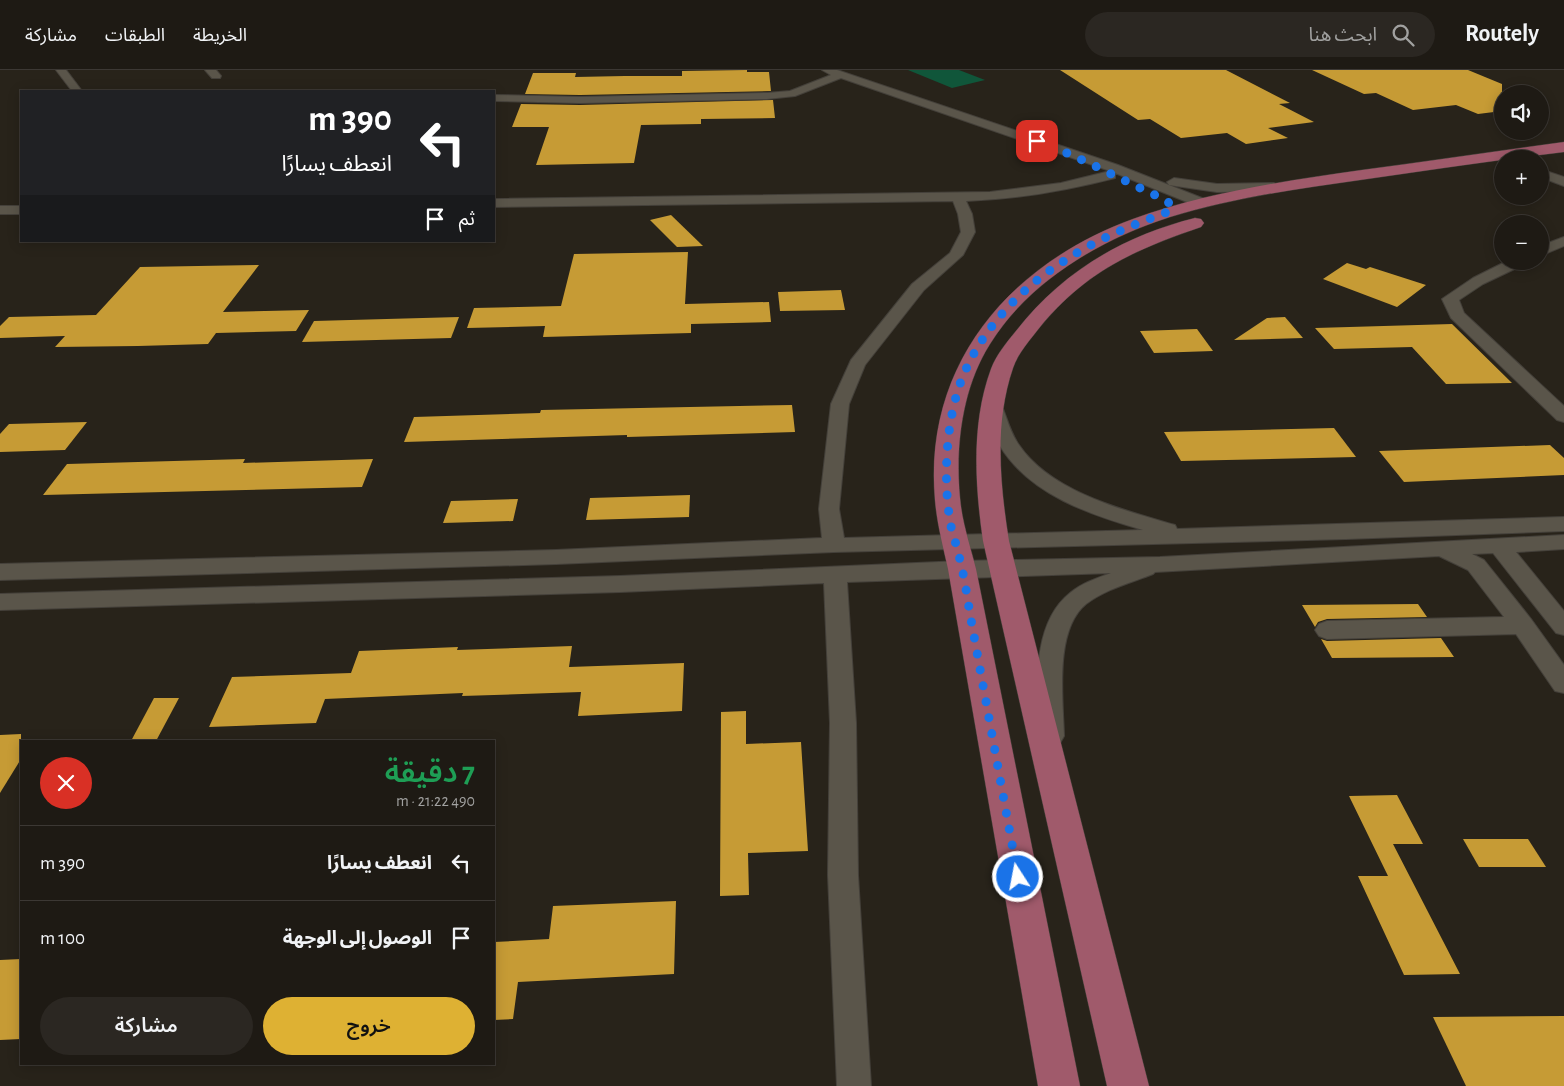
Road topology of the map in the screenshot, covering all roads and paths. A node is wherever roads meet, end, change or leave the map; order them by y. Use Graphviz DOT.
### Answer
graph roads {
  1 [pos="61,70"];
  2 [pos="827,70"];
  3 [pos="841,75"];
  4 [pos="76,90"];
  5 [pos="495,98"];
  6 [pos="1564,147"];
  7 [pos="1549,150"];
  8 [pos="1564,158"];
  9 [pos="1549,160"];
  10 [pos="1494,161"];
  11 [pos="1494,162"];
  12 [pos="1112,172"];
  13 [pos="1549,176"];
  14 [pos="1564,182"];
  15 [pos="1288,186"];
  16 [pos="958,198"];
  17 [pos="495,203"];
  18 [pos="1202,203"];
  19 [pos="0,210"];
  20 [pos="20,210"];
  21 [pos="1170,211"];
  22 [pos="1564,241"];
  23 [pos="1549,248"];
  24 [pos="1501,270"];
  25 [pos="993,406"];
  26 [pos="1564,416"];
  27 [pos="1564,524"];
  28 [pos="1188,536"];
  29 [pos="996,541"];
  30 [pos="956,542"];
  31 [pos="1564,542"];
  32 [pos="834,545"];
  33 [pos="1499,546"];
  34 [pos="1440,548"];
  35 [pos="1160,564"];
  36 [pos="1003,567"];
  37 [pos="962,569"];
  38 [pos="0,572"];
  39 [pos="835,575"];
  40 [pos="0,602"];
  41 [pos="1523,625"];
  42 [pos="1564,627"];
  43 [pos="1327,630"];
  44 [pos="1564,684"];
  45 [pos="1051,764"];
  46 [pos="854,1086"];
  47 [pos="1059,1086"];
  48 [pos="1128,1086"];
  1 -- 4 [label="street"];
  2 -- 3 [label="street"];
  3 -- 5 [label="street"];
  3 -- 12 [label="street"];
  6 -- 7 [label="main road"];
  8 -- 9 [label="main road"];
  10 -- 15 [label="main road"];
  11 -- 25 [label="main road"];
  12 -- 15 [label="street"];
  12 -- 16 [label="street"];
  12 -- 18 [label="street"];
  12 -- 21 [label="street"];
  13 -- 14 [label="street"];
  15 -- 18 [label="main road"];
  16 -- 17 [label="street"];
  16 -- 32 [label="street"];
  18 -- 21 [label="main road"];
  19 -- 20 [label="street"];
  21 -- 30 [label="main road"];
  22 -- 23 [label="street"];
  24 -- 26 [label="street"];
  25 -- 28 [label="street"];
  25 -- 29 [label="main road"];
  27 -- 28 [label="street"];
  28 -- 29 [label="street"];
  29 -- 30 [label="street"];
  29 -- 36 [label="main road"];
  30 -- 32 [label="street"];
  30 -- 37 [label="main road"];
  31 -- 33 [label="street"];
  32 -- 38 [label="street"];
  33 -- 34 [label="street"];
  33 -- 42 [label="street"];
  34 -- 35 [label="street"];
  34 -- 41 [label="street"];
  35 -- 36 [label="street"];
  35 -- 45 [label="street"];
  36 -- 37 [label="street"];
  36 -- 45 [label="main road"];
  37 -- 39 [label="street"];
  37 -- 47 [label="main road"];
  39 -- 40 [label="street"];
  39 -- 46 [label="street"];
  41 -- 43 [label="street"];
  41 -- 44 [label="street"];
  45 -- 48 [label="main road"];
}
